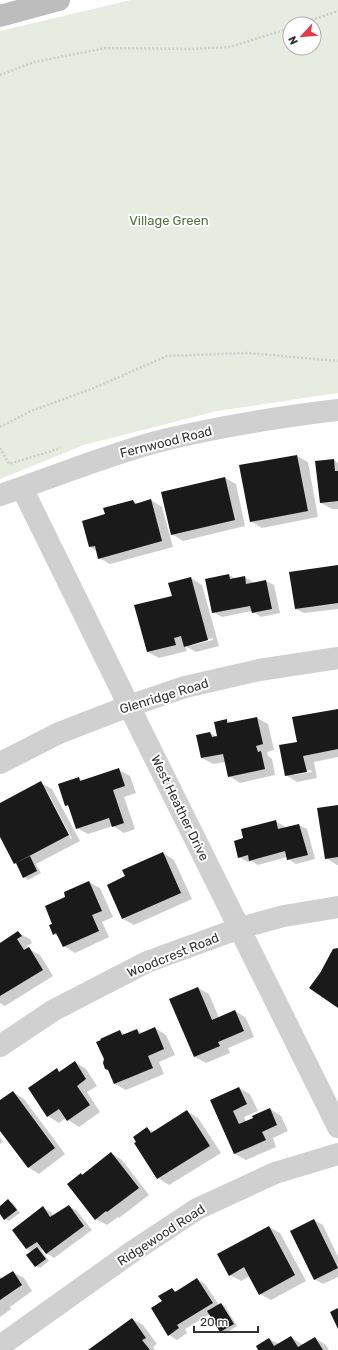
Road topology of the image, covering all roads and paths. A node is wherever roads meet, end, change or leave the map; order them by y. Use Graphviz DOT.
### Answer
graph roads {
  1 [pos="59,0"];
  2 [pos="338,11"];
  3 [pos="0,16"];
  4 [pos="322,16"];
  5 [pos="282,31"];
  6 [pos="0,75"];
  7 [pos="338,361"];
  8 [pos="338,410"];
  9 [pos="0,427"];
  10 [pos="0,448"];
  11 [pos="71,469"];
  12 [pos="22,488"];
  13 [pos="0,495"];
  14 [pos="338,658"];
  15 [pos="129,706"];
  16 [pos="0,763"];
  17 [pos="338,907"];
  18 [pos="240,928"];
  19 [pos="0,1046"];
  20 [pos="338,1127"];
  21 [pos="338,1154"];
  22 [pos="0,1346"];
  1 -- 3 [label="main road"];
  2 -- 4 [label="path"];
  5 -- 6 [label="path"];
  7 -- 9 [label="path"];
  8 -- 11 [label="street, Fernwood Road"];
  10 -- 11 [label="path"];
  11 -- 12 [label="street, Fernwood Road"];
  12 -- 13 [label="street, Fernwood Road"];
  12 -- 15 [label="street, West Heather Drive"];
  14 -- 15 [label="street, Glenridge Road"];
  15 -- 16 [label="street, Glenridge Road"];
  15 -- 18 [label="street, West Heather Drive"];
  17 -- 18 [label="street, Woodcrest Road"];
  18 -- 19 [label="street, Woodcrest Road"];
  18 -- 20 [label="street, West Heather Drive"];
  21 -- 22 [label="street, Ridgewood Road"];
}
